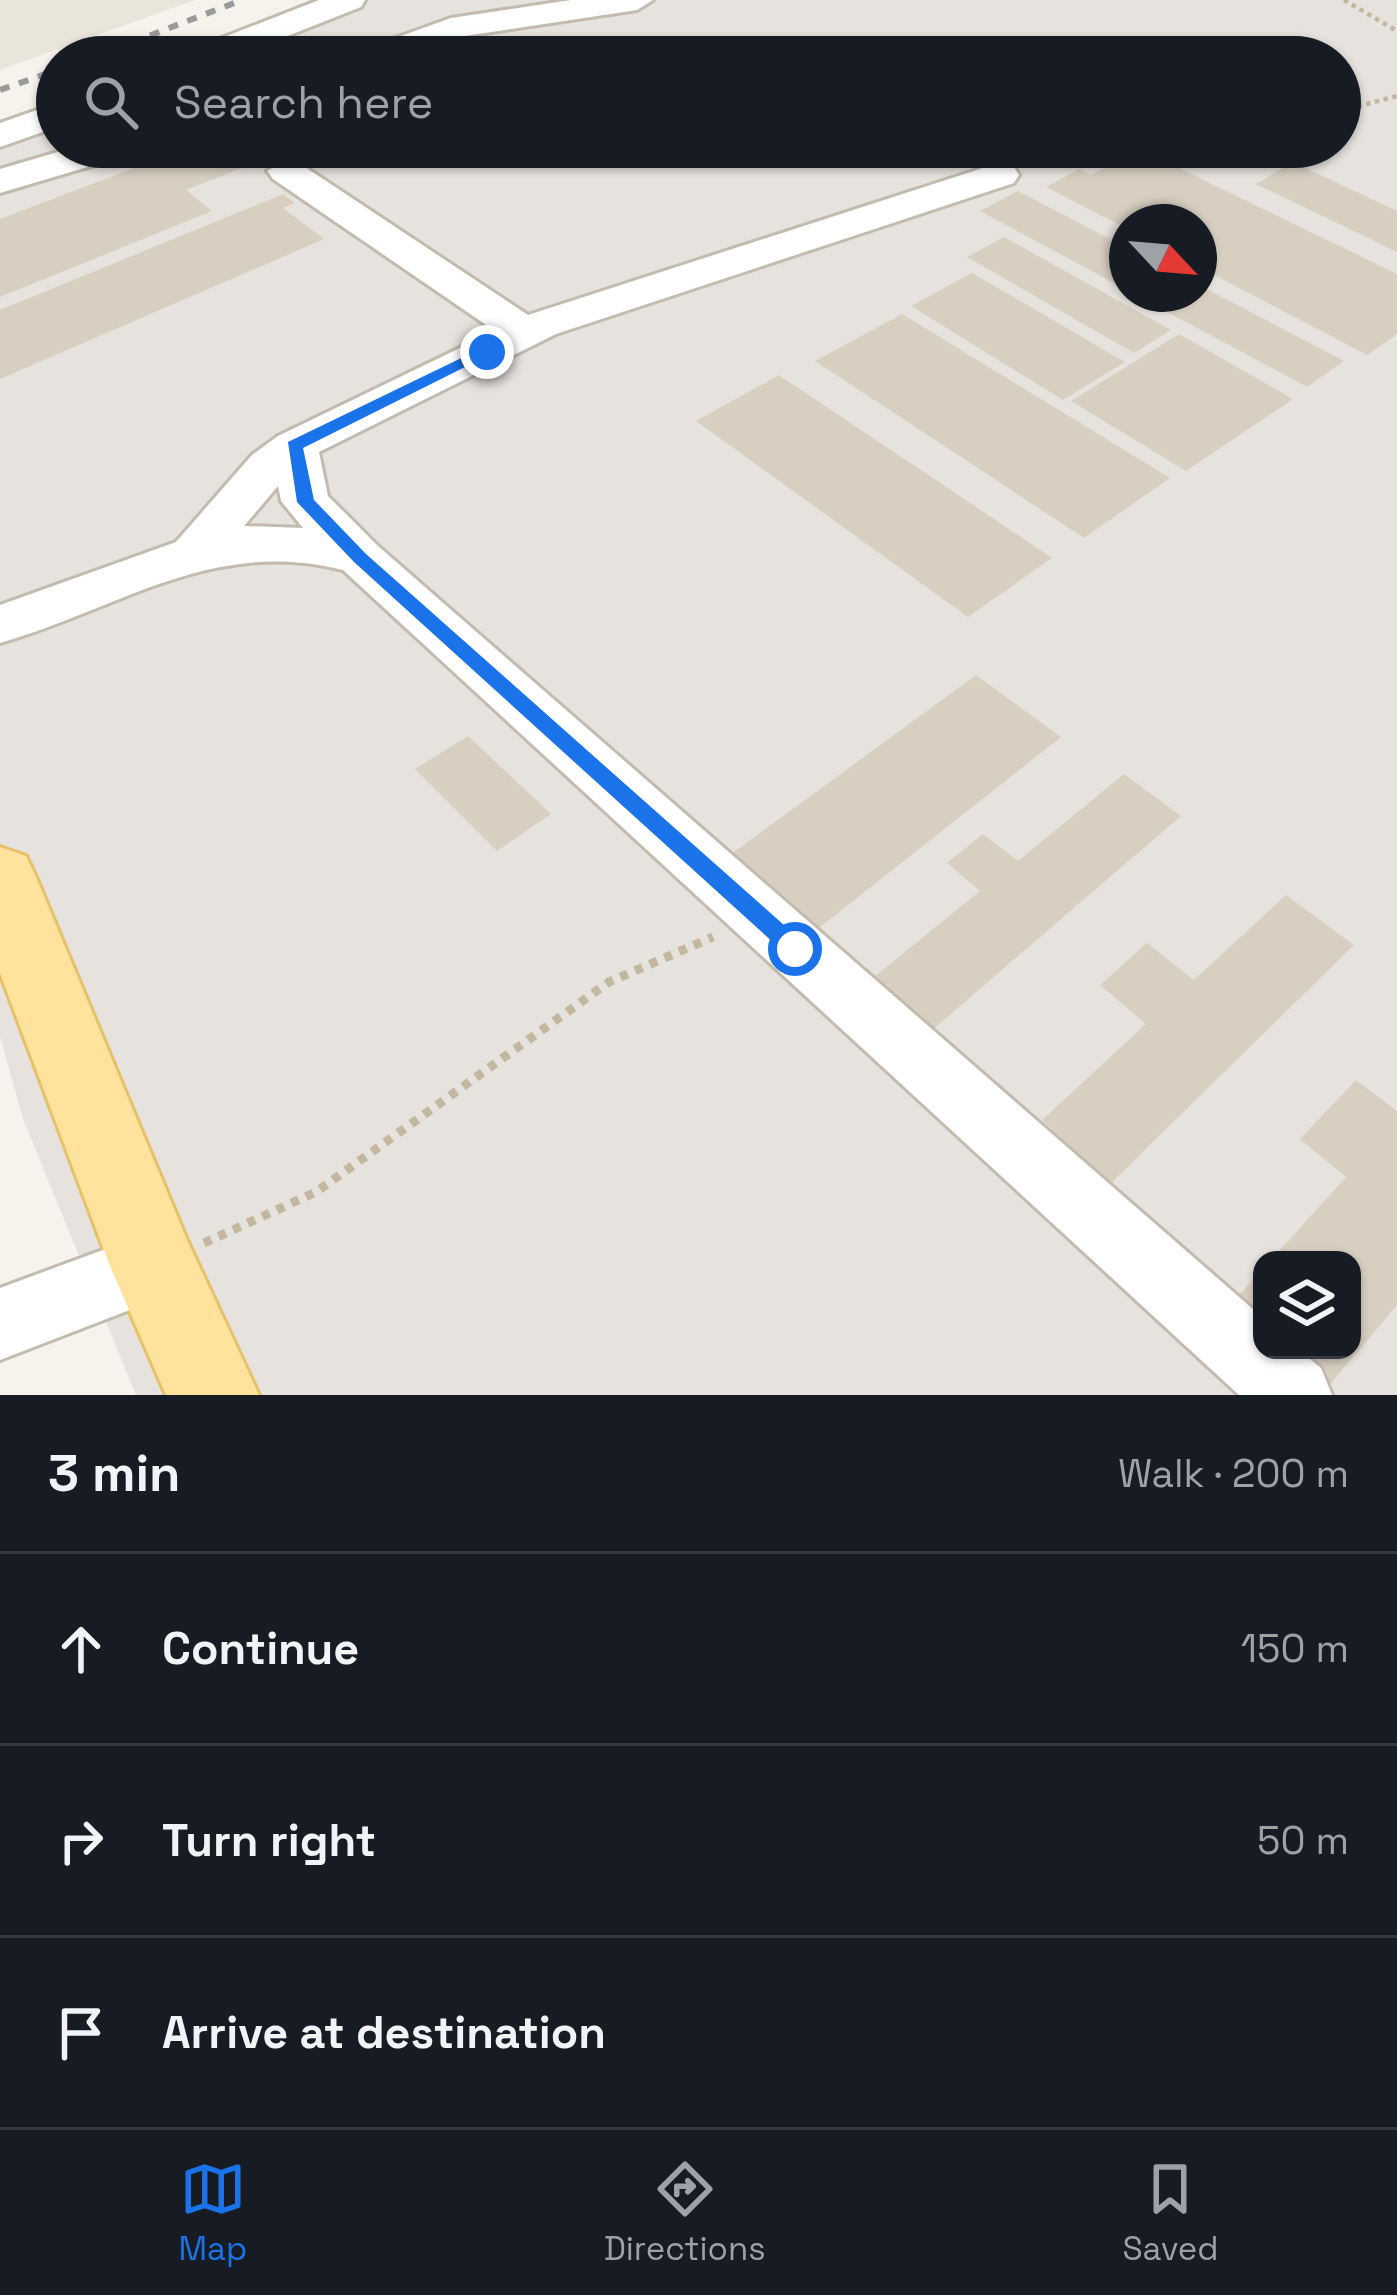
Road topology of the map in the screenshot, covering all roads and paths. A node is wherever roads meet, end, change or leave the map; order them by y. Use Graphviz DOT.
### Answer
graph roads {
  1 [pos="350,0"];
  2 [pos="637,0"];
  3 [pos="1344,0"];
  4 [pos="445,14"];
  5 [pos="1397,31"];
  6 [pos="257,36"];
  7 [pos="409,36"];
  8 [pos="1397,96"];
  9 [pos="1361,105"];
  10 [pos="36,122"];
  11 [pos="0,136"];
  12 [pos="44,168"];
  13 [pos="286,171"];
  14 [pos="1000,175"];
  15 [pos="0,181"];
  16 [pos="526,333"];
  17 [pos="294,446"];
  18 [pos="194,554"];
  19 [pos="360,558"];
  20 [pos="0,625"];
  21 [pos="0,878"];
  22 [pos="759,916"];
  23 [pos="154,1267"];
  24 [pos="0,1324"];
  25 [pos="214,1395"];
  26 [pos="1294,1395"];
  1 -- 6 [label="street"];
  2 -- 4 [label="street"];
  3 -- 5 [label="path"];
  4 -- 7 [label="street"];
  8 -- 9 [label="path"];
  10 -- 11 [label="street"];
  12 -- 15 [label="street"];
  13 -- 16 [label="street"];
  14 -- 16 [label="street"];
  16 -- 17 [label="street"];
  17 -- 18 [label="street"];
  17 -- 19 [label="street"];
  18 -- 19 [label="street"];
  18 -- 20 [label="street"];
  19 -- 22 [label="street"];
  21 -- 23 [label="main road"];
  22 -- 23 [label="path"];
  22 -- 26 [label="street"];
  23 -- 24 [label="street"];
  23 -- 25 [label="main road"];
}
